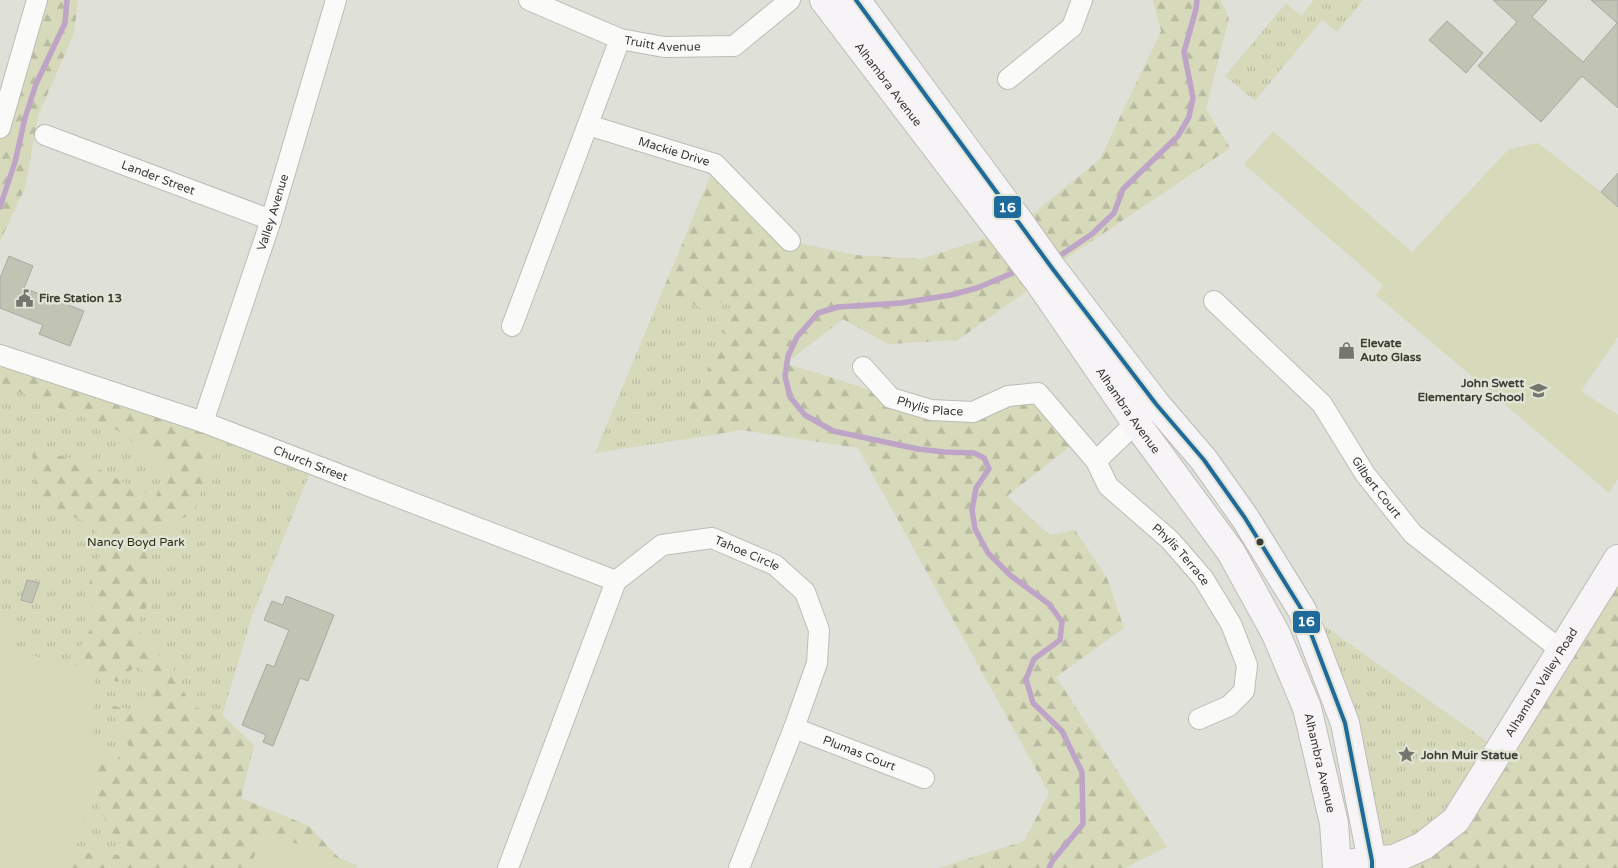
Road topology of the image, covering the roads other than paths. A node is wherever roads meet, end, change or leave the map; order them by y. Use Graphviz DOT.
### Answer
graph roads {
  1 [pos="37,0"];
  2 [pos="336,0"];
  3 [pos="529,0"];
  4 [pos="790,0"];
  5 [pos="824,0"];
  6 [pos="856,0"];
  7 [pos="1082,0"];
  8 [pos="620,39"];
  9 [pos="1008,79"];
  10 [pos="588,125"];
  11 [pos="0,128"];
  12 [pos="45,135"];
  13 [pos="271,220"];
  14 [pos="1012,228"];
  15 [pos="790,241"];
  16 [pos="1045,275"];
  17 [pos="1214,301"];
  18 [pos="512,326"];
  19 [pos="0,354"];
  20 [pos="864,367"];
  21 [pos="1156,404"];
  22 [pos="203,422"];
  23 [pos="1136,423"];
  24 [pos="1096,461"];
  25 [pos="1618,559"];
  26 [pos="616,581"];
  27 [pos="1562,651"];
  28 [pos="1199,719"];
  29 [pos="794,728"];
  30 [pos="924,778"];
  31 [pos="1372,864"];
  32 [pos="1337,866"];
  33 [pos="508,868"];
  34 [pos="738,868"];
  1 -- 11 [label="street"];
  2 -- 13 [label="street, Valley Avenue"];
  3 -- 8 [label="street, Truitt Avenue"];
  4 -- 8 [label="street, Truitt Avenue"];
  5 -- 14 [label="main road, Alhambra Avenue"];
  6 -- 14 [label="main road, Alhambra Avenue"];
  7 -- 9 [label="street"];
  8 -- 10 [label="street"];
  10 -- 15 [label="street, Mackie Drive"];
  10 -- 18 [label="street"];
  12 -- 13 [label="street, Lander Street"];
  13 -- 22 [label="street, Valley Avenue"];
  14 -- 16 [label="main road, Alhambra Avenue"];
  16 -- 21 [label="main road, Alhambra Avenue"];
  16 -- 23 [label="main road, Alhambra Avenue"];
  17 -- 27 [label="street, Gilbert Court"];
  19 -- 22 [label="street, Church Street"];
  20 -- 24 [label="street, Phylis Place"];
  21 -- 23 [label="street"];
  21 -- 31 [label="main road, Alhambra Avenue"];
  22 -- 26 [label="street, Church Street"];
  23 -- 24 [label="street"];
  23 -- 32 [label="main road, Alhambra Avenue"];
  24 -- 28 [label="street, Phylis Terrace"];
  25 -- 27 [label="main road, Alhambra Valley Road"];
  26 -- 29 [label="street, Tahoe Circle"];
  26 -- 33 [label="street"];
  27 -- 31 [label="main road, Alhambra Valley Road"];
  29 -- 30 [label="street, Plumas Court"];
  29 -- 34 [label="street, Tahoe Circle"];
  31 -- 32 [label="main road, Alhambra Valley Road"];
}
